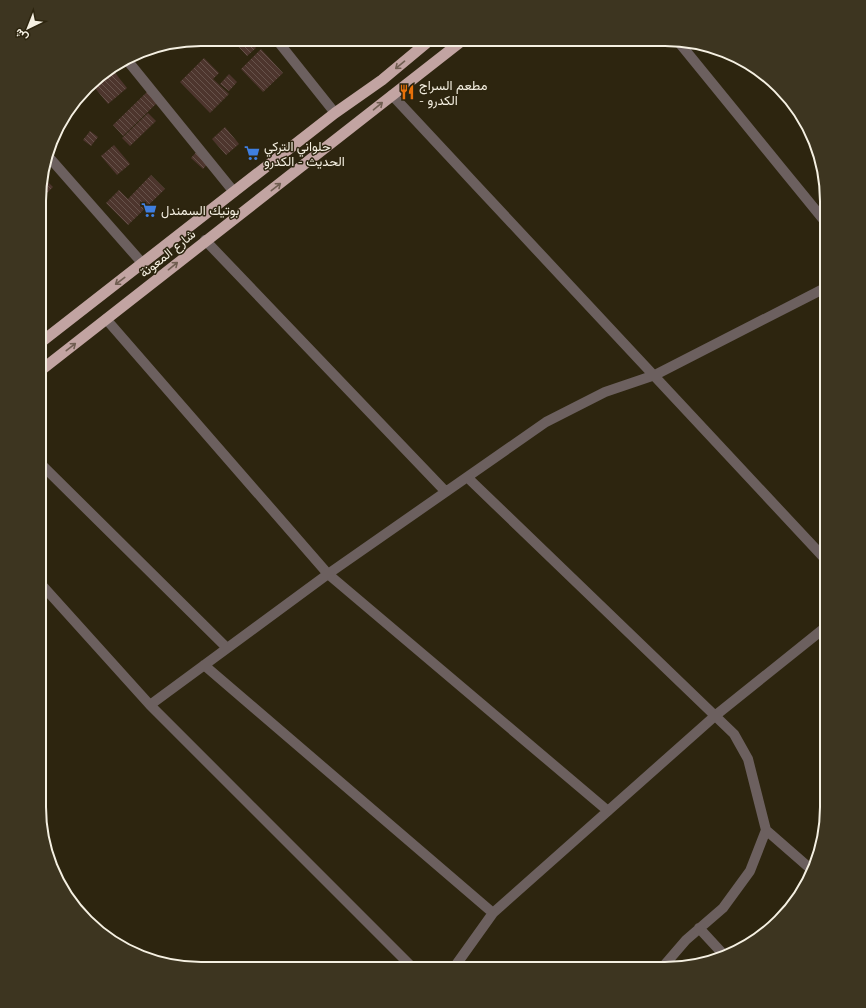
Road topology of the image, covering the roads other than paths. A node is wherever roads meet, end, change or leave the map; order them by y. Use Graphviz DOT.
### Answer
graph roads {
  1 [pos="282,46"];
  2 [pos="423,46"];
  3 [pos="455,46"];
  4 [pos="683,47"];
  5 [pos="130,63"];
  6 [pos="392,95"];
  7 [pos="335,114"];
  8 [pos="51,160"];
  9 [pos="234,192"];
  10 [pos="820,215"];
  11 [pos="205,240"];
  12 [pos="143,264"];
  13 [pos="820,291"];
  14 [pos="106,319"];
  15 [pos="46,339"];
  16 [pos="46,366"];
  17 [pos="655,375"];
  18 [pos="46,469"];
  19 [pos="467,477"];
  20 [pos="446,492"];
  21 [pos="820,554"];
  22 [pos="328,574"];
  23 [pos="46,591"];
  24 [pos="820,632"];
  25 [pos="227,648"];
  26 [pos="204,665"];
  27 [pos="150,705"];
  28 [pos="716,715"];
  29 [pos="608,811"];
  30 [pos="766,830"];
  31 [pos="808,866"];
  32 [pos="493,913"];
  33 [pos="699,928"];
  34 [pos="721,951"];
  35 [pos="407,962"];
  36 [pos="458,962"];
  37 [pos="667,962"];
  1 -- 7 [label="street"];
  2 -- 7 [label="highway, شارع المعونة, one-way"];
  3 -- 6 [label="highway, شارع المعونة"];
  4 -- 10 [label="street"];
  5 -- 9 [label="street"];
  11 -- 6 [label="highway, شارع المعونة, one-way"];
  6 -- 17 [label="street"];
  7 -- 9 [label="highway, شارع المعونة"];
  8 -- 12 [label="street"];
  9 -- 12 [label="highway, شارع المعونة"];
  14 -- 11 [label="highway, شارع المعونة, one-way"];
  11 -- 20 [label="street"];
  12 -- 15 [label="highway, شارع المعونة, one-way"];
  13 -- 17 [label="street"];
  16 -- 14 [label="highway, شارع المعونة, one-way"];
  14 -- 22 [label="street"];
  17 -- 19 [label="street"];
  17 -- 21 [label="street"];
  18 -- 25 [label="street"];
  19 -- 20 [label="street"];
  19 -- 28 [label="street"];
  20 -- 22 [label="street"];
  22 -- 25 [label="street"];
  22 -- 29 [label="street"];
  23 -- 27 [label="street"];
  24 -- 28 [label="street"];
  25 -- 26 [label="street"];
  26 -- 27 [label="street"];
  26 -- 32 [label="street"];
  27 -- 35 [label="street"];
  28 -- 29 [label="street"];
  28 -- 30 [label="street"];
  29 -- 32 [label="street"];
  30 -- 31 [label="street"];
  30 -- 33 [label="street"];
  32 -- 36 [label="street"];
  33 -- 34 [label="street"];
  33 -- 37 [label="street"];
}
